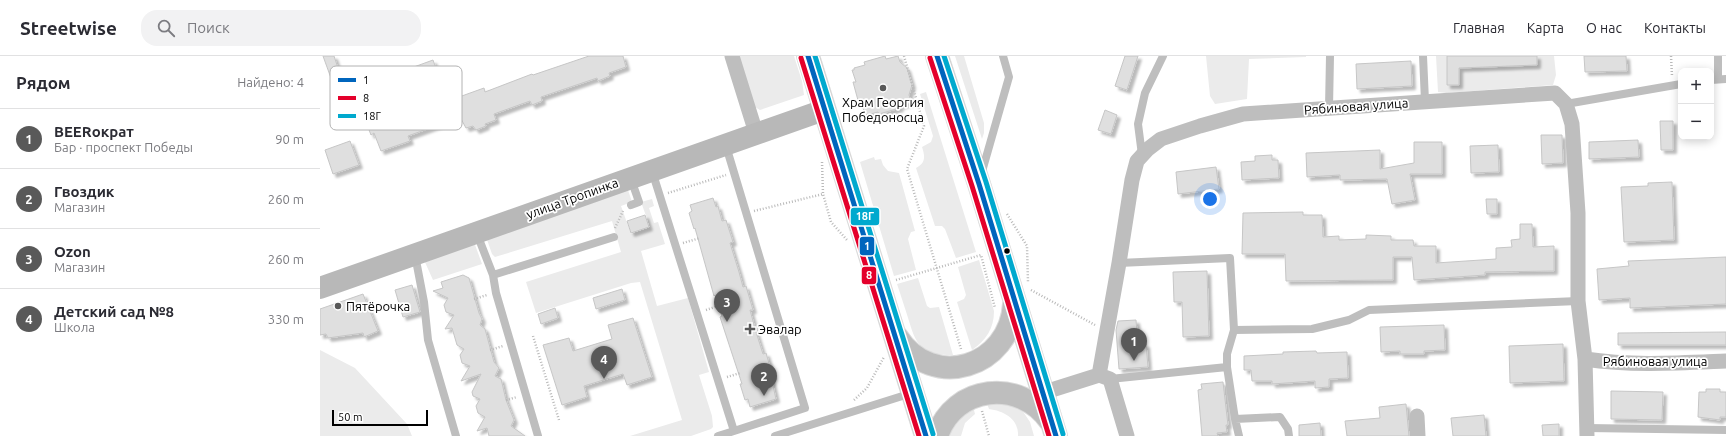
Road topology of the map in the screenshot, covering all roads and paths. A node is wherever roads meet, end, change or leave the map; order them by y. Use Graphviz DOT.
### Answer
graph roads {
  1 [pos="732,56"];
  2 [pos="808,56"];
  3 [pos="904,56"];
  4 [pos="937,56"];
  5 [pos="1003,56"];
  6 [pos="1163,56"];
  7 [pos="1330,56"];
  8 [pos="1423,56"];
  9 [pos="1671,56"];
  10 [pos="1718,56"];
  11 [pos="1718,79"];
  12 [pos="1677,84"];
  13 [pos="1425,101"];
  14 [pos="1566,104"];
  15 [pos="1329,108"];
  16 [pos="824,110"];
  17 [pos="756,133"];
  18 [pos="726,144"];
  19 [pos="1142,155"];
  20 [pos="822,156"];
  21 [pos="652,170"];
  22 [pos="734,172"];
  23 [pos="630,178"];
  24 [pos="979,184"];
  25 [pos="823,194"];
  26 [pos="660,195"];
  27 [pos="631,205"];
  28 [pos="761,209"];
  29 [pos="476,233"];
  30 [pos="614,237"];
  31 [pos="700,238"];
  32 [pos="849,243"];
  33 [pos="675,245"];
  34 [pos="415,254"];
  35 [pos="1119,263"];
  36 [pos="936,268"];
  37 [pos="493,275"];
  38 [pos="896,280"];
  39 [pos="320,288"];
  40 [pos="1014,301"];
  41 [pos="1578,301"];
  42 [pos="721,305"];
  43 [pos="696,312"];
  44 [pos="1234,330"];
  45 [pos="1107,332"];
  46 [pos="894,333"];
  47 [pos="533,336"];
  48 [pos="962,354"];
  49 [pos="1584,359"];
  50 [pos="1726,361"];
  51 [pos="887,362"];
  52 [pos="1228,367"];
  53 [pos="740,373"];
  54 [pos="1104,377"];
  55 [pos="718,379"];
  56 [pos="913,393"];
  57 [pos="1042,393"];
  58 [pos="852,401"];
  59 [pos="980,407"];
  60 [pos="1416,416"];
  61 [pos="1235,419"];
  62 [pos="559,420"];
  63 [pos="1054,430"];
  64 [pos="1726,430"];
  65 [pos="734,431"];
  66 [pos="1587,432"];
  67 [pos="1677,433"];
  68 [pos="456,436"];
  69 [pos="538,436"];
  70 [pos="718,436"];
  71 [pos="775,436"];
  72 [pos="926,436"];
  73 [pos="938,436"];
  74 [pos="989,436"];
  75 [pos="1127,436"];
  76 [pos="1239,436"];
  77 [pos="1289,436"];
  78 [pos="1418,436"];
  1 -- 17 [label="street"];
  2 -- 16 [label="main road"];
  3 -- 36 [label="path"];
  4 -- 24 [label="main road"];
  5 -- 24 [label="lane"];
  6 -- 19 [label="lane"];
  7 -- 15 [label="lane"];
  8 -- 13 [label="lane"];
  9 -- 12 [label="path"];
  10 -- 11 [label="lane"];
  12 -- 14 [label="lane"];
  13 -- 14 [label="street, Рябиновая улица"];
  13 -- 15 [label="street, Рябиновая улица"];
  14 -- 41 [label="street"];
  15 -- 19 [label="street, Рябиновая улица"];
  16 -- 17 [label="main road, улица Тропинка"];
  16 -- 46 [label="main road"];
  17 -- 18 [label="main road, улица Тропинка"];
  18 -- 21 [label="main road, улица Тропинка"];
  18 -- 22 [label="lane"];
  19 -- 35 [label="street"];
  20 -- 25 [label="path"];
  21 -- 23 [label="main road, улица Тропинка"];
  21 -- 26 [label="lane"];
  22 -- 26 [label="path"];
  22 -- 65 [label="lane"];
  23 -- 27 [label="lane"];
  23 -- 29 [label="main road, улица Тропинка"];
  24 -- 40 [label="main road"];
  25 -- 28 [label="path"];
  25 -- 32 [label="path"];
  26 -- 33 [label="lane"];
  27 -- 30 [label="path"];
  29 -- 34 [label="main road, улица Тропинка"];
  29 -- 37 [label="lane"];
  30 -- 37 [label="lane"];
  31 -- 33 [label="path"];
  33 -- 43 [label="lane"];
  34 -- 39 [label="main road, улица Тропинка"];
  34 -- 68 [label="lane"];
  35 -- 44 [label="lane"];
  35 -- 45 [label="street"];
  36 -- 38 [label="path"];
  36 -- 40 [label="path"];
  36 -- 48 [label="path"];
  37 -- 69 [label="lane"];
  40 -- 45 [label="path"];
  40 -- 46 [label="main road"];
  40 -- 57 [label="main road"];
  41 -- 44 [label="lane"];
  41 -- 49 [label="street"];
  42 -- 43 [label="path"];
  43 -- 55 [label="lane"];
  44 -- 52 [label="lane"];
  45 -- 54 [label="street"];
  46 -- 56 [label="main road"];
  47 -- 62 [label="path"];
  49 -- 50 [label="street, Рябиновая улица"];
  49 -- 66 [label="street"];
  51 -- 58 [label="path"];
  52 -- 54 [label="lane"];
  52 -- 61 [label="lane"];
  53 -- 55 [label="path"];
  54 -- 57 [label="street"];
  54 -- 75 [label="street"];
  55 -- 65 [label="lane"];
  56 -- 71 [label="lane"];
  56 -- 72 [label="main road"];
  57 -- 63 [label="main road"];
  59 -- 74 [label="path"];
  60 -- 78 [label="street"];
  61 -- 76 [label="lane"];
  61 -- 77 [label="lane"];
  63 -- 73 [label="main road"];
  64 -- 67 [label="lane"];
  65 -- 70 [label="lane"];
  66 -- 67 [label="lane"];
}
